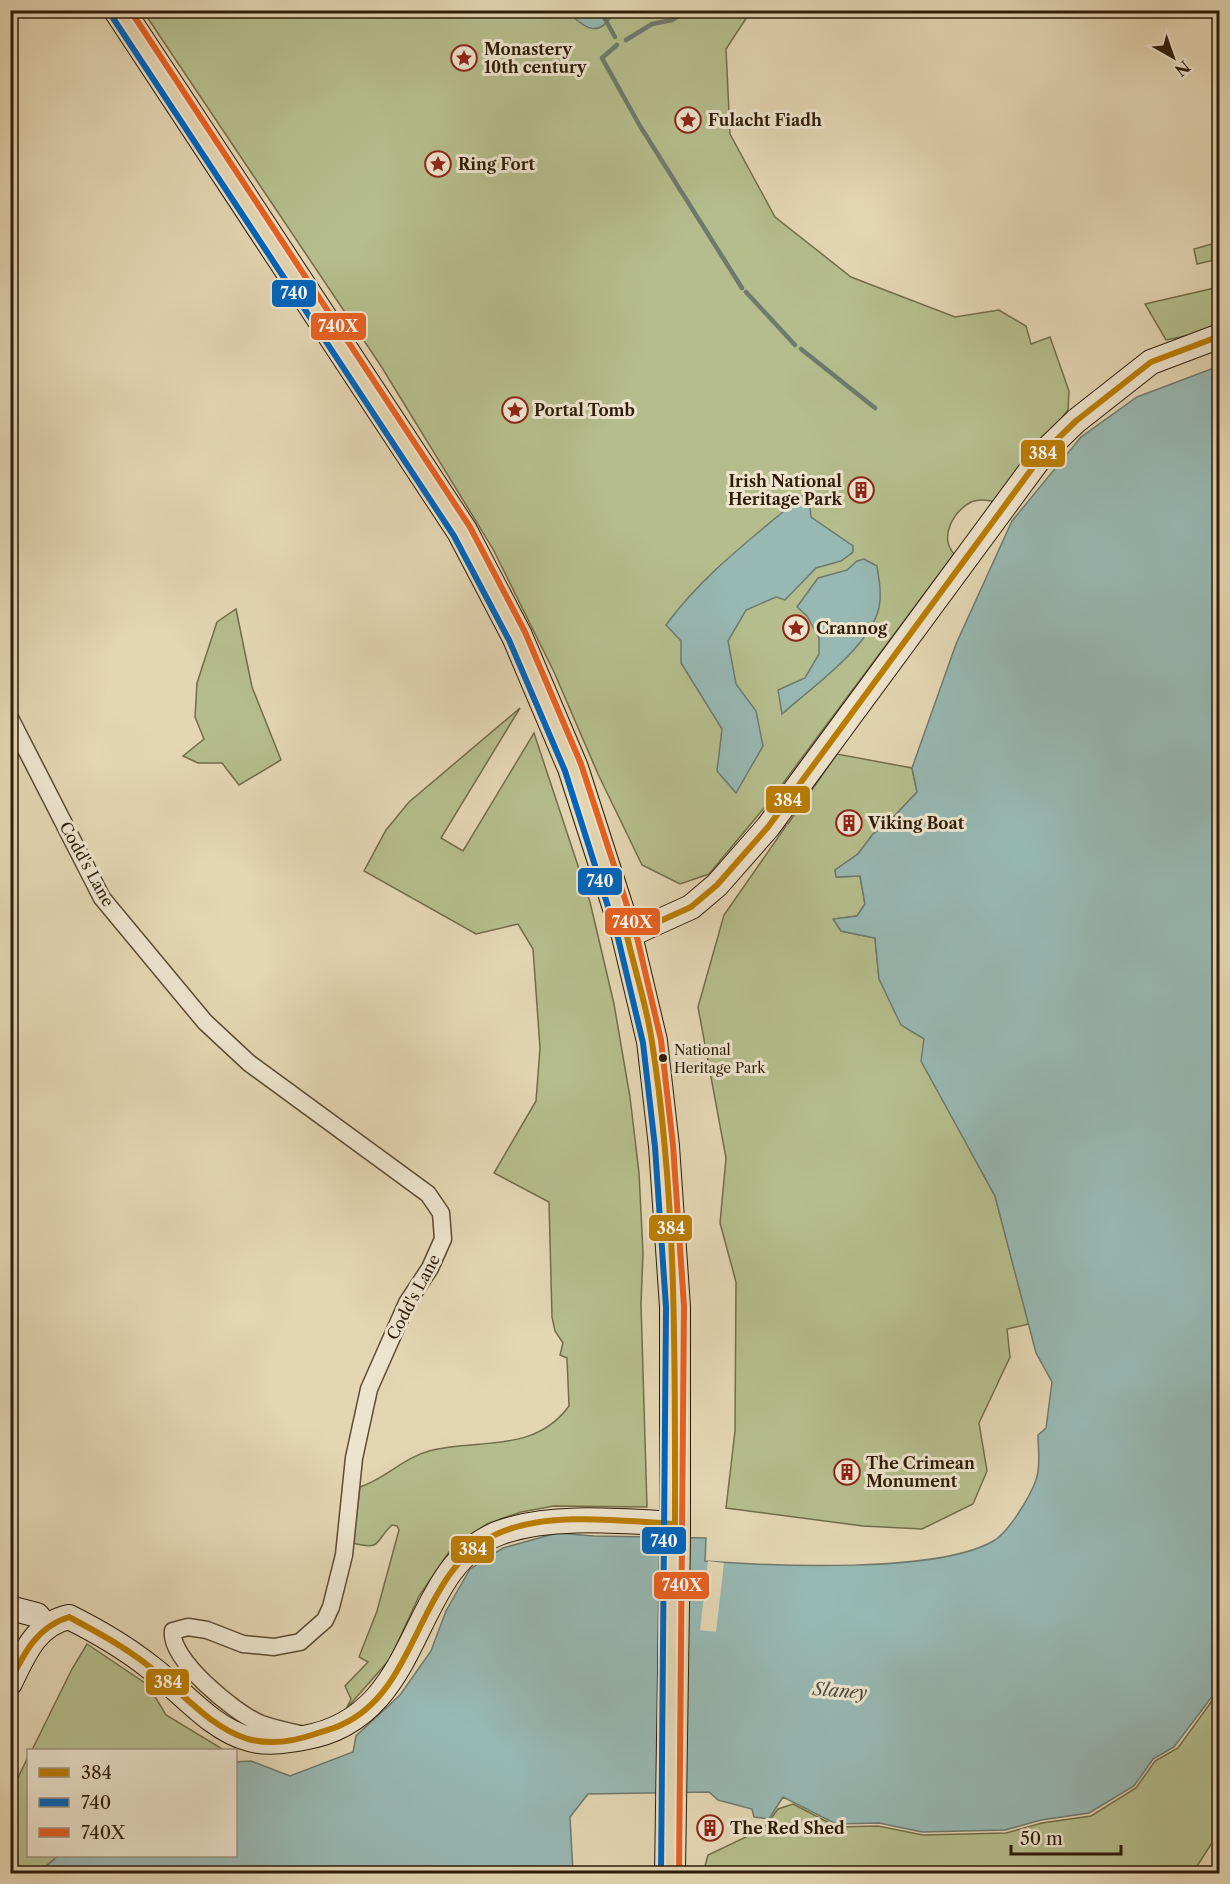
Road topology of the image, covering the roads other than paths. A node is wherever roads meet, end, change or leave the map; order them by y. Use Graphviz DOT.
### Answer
graph roads {
  1 [pos="119,10"];
  2 [pos="1220,336"];
  3 [pos="10,718"];
  4 [pos="627,936"];
  5 [pos="675,1531"];
  6 [pos="10,1608"];
  7 [pos="46,1626"];
  8 [pos="10,1683"];
  9 [pos="309,1737"];
  10 [pos="670,1861"];
  1 -- 4 [label="highway"];
  2 -- 4 [label="main road"];
  3 -- 9 [label="street, Codd's Lane"];
  4 -- 5 [label="highway"];
  5 -- 9 [label="main road"];
  5 -- 10 [label="highway"];
  6 -- 7 [label="main road"];
  7 -- 8 [label="main road"];
  7 -- 9 [label="main road"];
}
